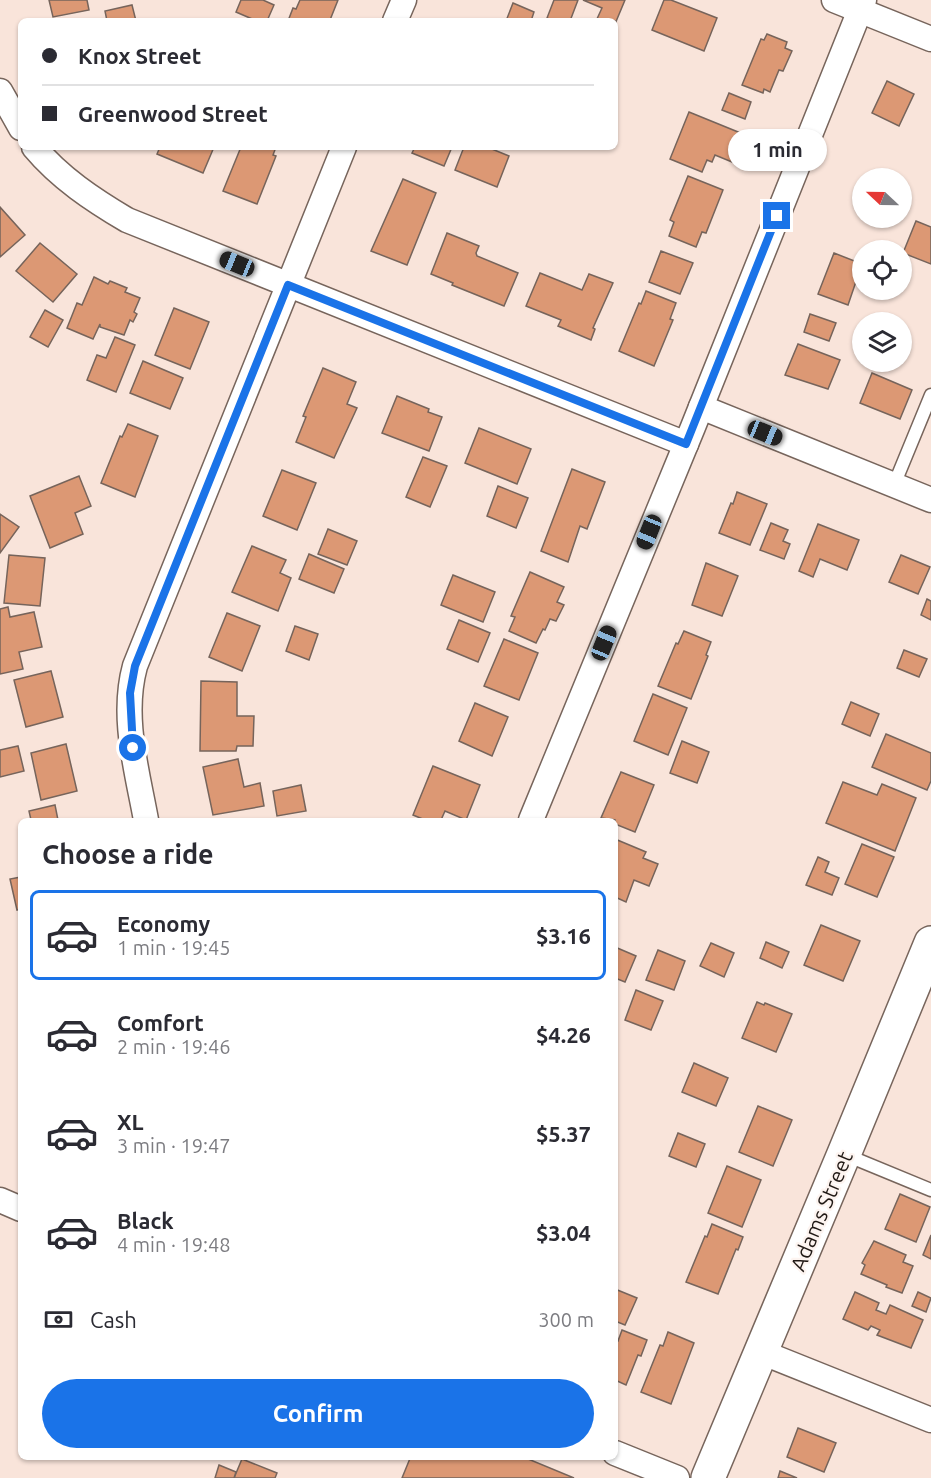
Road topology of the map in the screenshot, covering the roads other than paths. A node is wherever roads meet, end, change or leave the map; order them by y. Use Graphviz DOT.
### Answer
graph roads {
  1 [pos="404,0"];
  2 [pos="834,0"];
  3 [pos="862,5"];
  4 [pos="396,18"];
  5 [pos="931,39"];
  6 [pos="0,91"];
  7 [pos="18,123"];
  8 [pos="37,150"];
  9 [pos="343,150"];
  10 [pos="288,285"];
  11 [pos="931,395"];
  12 [pos="701,407"];
  13 [pos="686,444"];
  14 [pos="894,485"];
  15 [pos="931,500"];
  16 [pos="146,818"];
  17 [pos="532,818"];
  18 [pos="929,952"];
  19 [pos="844,1154"];
  20 [pos="931,1190"];
  21 [pos="0,1200"];
  22 [pos="18,1208"];
  23 [pos="761,1352"];
  24 [pos="931,1420"];
  25 [pos="618,1454"];
  26 [pos="677,1478"];
  27 [pos="708,1478"];
  1 -- 4 [label="street"];
  2 -- 3 [label="street"];
  3 -- 5 [label="street"];
  3 -- 12 [label="street"];
  6 -- 7 [label="street"];
  8 -- 10 [label="street"];
  9 -- 10 [label="street"];
  10 -- 13 [label="street"];
  10 -- 16 [label="street"];
  11 -- 14 [label="lane"];
  12 -- 13 [label="street"];
  12 -- 14 [label="street"];
  13 -- 17 [label="street"];
  14 -- 15 [label="street"];
  18 -- 19 [label="main road, Adams Street"];
  19 -- 20 [label="lane"];
  19 -- 23 [label="main road, Adams Street"];
  21 -- 22 [label="street"];
  23 -- 24 [label="street"];
  23 -- 27 [label="main road, Adams Street"];
  25 -- 26 [label="street"];
}
